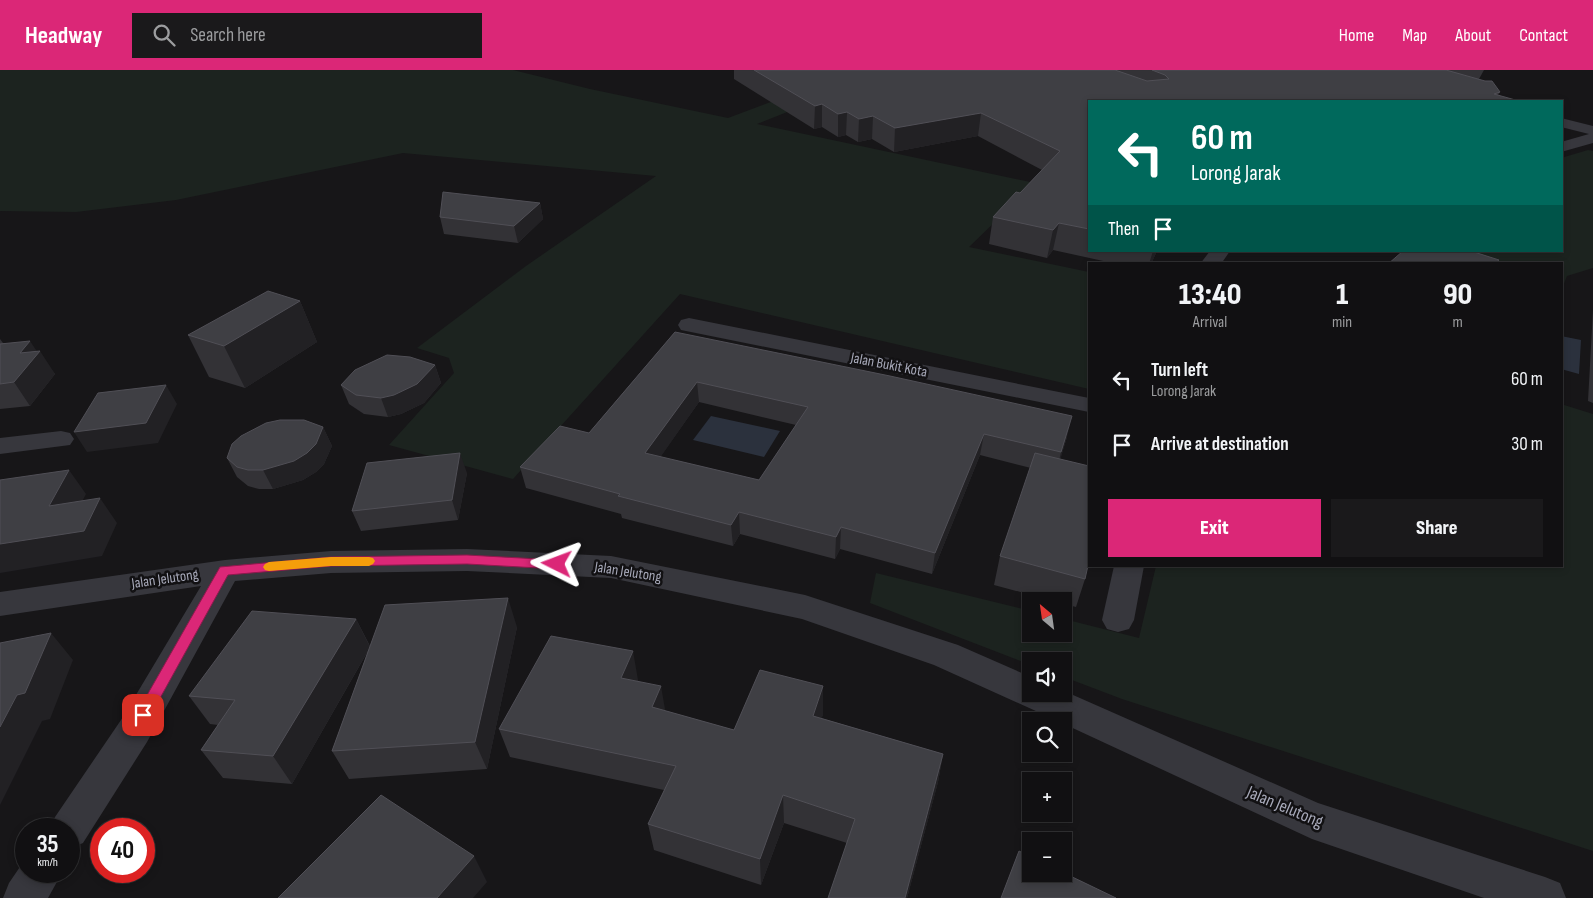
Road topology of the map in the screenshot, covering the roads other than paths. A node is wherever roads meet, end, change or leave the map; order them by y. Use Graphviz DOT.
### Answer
graph roads {
  1 [pos="1563,123"];
  2 [pos="1593,132"];
  3 [pos="1593,138"];
  4 [pos="1563,146"];
  5 [pos="1219,252"];
  6 [pos="1212,262"];
  7 [pos="689,325"];
  8 [pos="1088,405"];
  9 [pos="61,439"];
  10 [pos="0,446"];
  11 [pos="1129,567"];
  12 [pos="224,571"];
  13 [pos="0,604"];
  14 [pos="1118,620"];
  15 [pos="1022,688"];
  16 [pos="1053,702"];
  17 [pos="77,818"];
  18 [pos="34,883"];
  19 [pos="24,898"];
  20 [pos="1545,898"];
  1 -- 2 [label="street"];
  3 -- 4 [label="street"];
  5 -- 6 [label="street"];
  7 -- 8 [label="street, Jalan Bukit Kota"];
  9 -- 10 [label="street"];
  11 -- 14 [label="street"];
  12 -- 13 [label="street, Jalan Jelutong"];
  12 -- 15 [label="street, Jalan Jelutong"];
  12 -- 17 [label="street"];
  16 -- 20 [label="street, Jalan Jelutong"];
  18 -- 19 [label="street"];
}
